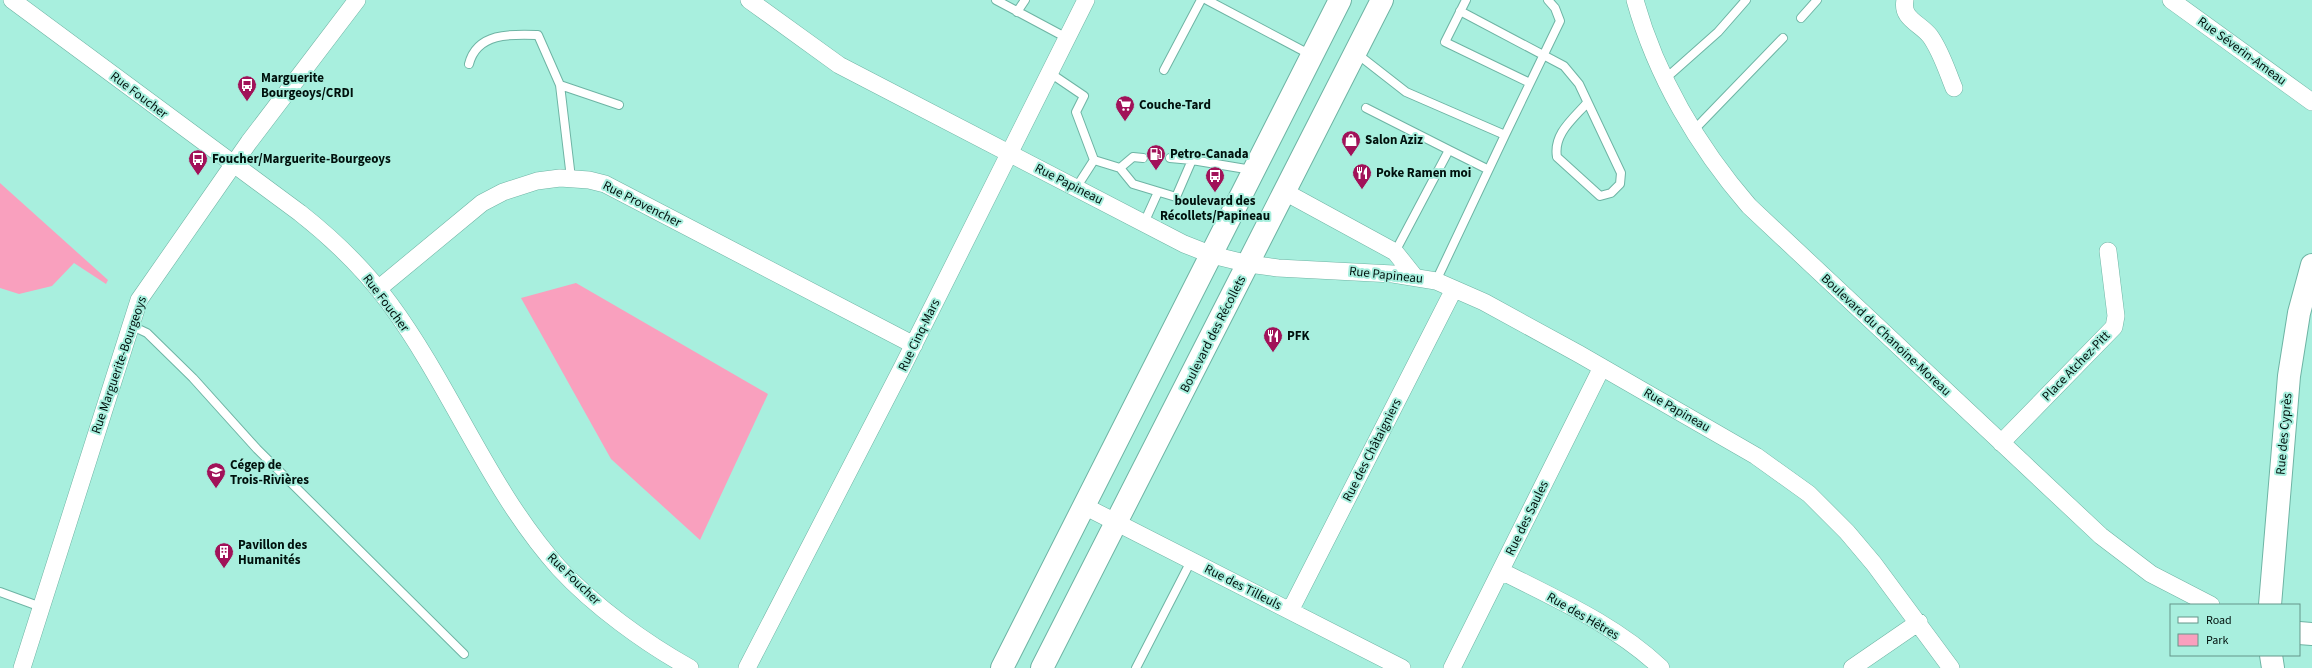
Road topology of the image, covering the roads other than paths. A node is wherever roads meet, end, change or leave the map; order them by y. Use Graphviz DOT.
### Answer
graph roads {
  1 [pos="12,0"];
  2 [pos="749,0"];
  3 [pos="996,0"];
  4 [pos="1025,0"];
  5 [pos="1086,0"];
  6 [pos="1201,0"];
  7 [pos="1207,0"];
  8 [pos="1340,0"];
  9 [pos="1382,0"];
  10 [pos="1466,0"];
  11 [pos="1548,0"];
  12 [pos="1635,0"];
  13 [pos="1746,0"];
  14 [pos="1817,0"];
  15 [pos="1903,0"];
  16 [pos="2171,0"];
  17 [pos="355,1"];
  18 [pos="1460,11"];
  19 [pos="1017,12"];
  20 [pos="1802,18"];
  21 [pos="1067,38"];
  22 [pos="1783,38"];
  23 [pos="1355,52"];
  24 [pos="1544,54"];
  25 [pos="1311,56"];
  26 [pos="469,64"];
  27 [pos="1164,70"];
  28 [pos="1050,73"];
  29 [pos="1665,78"];
  30 [pos="1530,83"];
  31 [pos="560,85"];
  32 [pos="1954,88"];
  33 [pos="2312,102"];
  34 [pos="1587,103"];
  35 [pos="619,105"];
  36 [pos="1366,108"];
  37 [pos="1693,131"];
  38 [pos="1505,136"];
  39 [pos="1449,150"];
  40 [pos="1010,154"];
  41 [pos="1143,158"];
  42 [pos="1170,158"];
  43 [pos="1094,160"];
  44 [pos="1192,160"];
  45 [pos="234,165"];
  46 [pos="1120,168"];
  47 [pos="1487,169"];
  48 [pos="1253,171"];
  49 [pos="571,178"];
  50 [pos="1076,188"];
  51 [pos="1158,192"];
  52 [pos="1284,192"];
  53 [pos="1144,223"];
  54 [pos="2108,251"];
  55 [pos="1395,252"];
  56 [pos="1212,255"];
  57 [pos="1248,264"];
  58 [pos="2312,265"];
  59 [pos="1415,277"];
  60 [pos="1436,281"];
  61 [pos="1454,289"];
  62 [pos="378,290"];
  63 [pos="130,325"];
  64 [pos="914,345"];
  65 [pos="1602,367"];
  66 [pos="2001,444"];
  67 [pos="1084,506"];
  68 [pos="1117,523"];
  69 [pos="1191,561"];
  70 [pos="1501,571"];
  71 [pos="0,592"];
  72 [pos="2209,604"];
  73 [pos="2270,604"];
  74 [pos="41,607"];
  75 [pos="1290,611"];
  76 [pos="1919,622"];
  77 [pos="2300,633"];
  78 [pos="2312,634"];
  79 [pos="464,654"];
  80 [pos="2271,656"];
  81 [pos="22,668"];
  82 [pos="690,668"];
  83 [pos="747,668"];
  84 [pos="1002,668"];
  85 [pos="1042,668"];
  86 [pos="1136,668"];
  87 [pos="1402,668"];
  88 [pos="1452,668"];
  89 [pos="1661,668"];
  90 [pos="1852,668"];
  91 [pos="1952,668"];
  92 [pos="2273,668"];
  1 -- 45 [label="street, Rue Foucher"];
  2 -- 40 [label="street, Rue Papineau"];
  3 -- 19 [label="lane"];
  4 -- 19 [label="lane"];
  5 -- 21 [label="street, Rue Cinq-Mars"];
  6 -- 27 [label="lane"];
  7 -- 25 [label="lane"];
  8 -- 25 [label="main road"];
  9 -- 23 [label="main road, Boulevard des Récollets"];
  10 -- 18 [label="lane"];
  11 -- 24 [label="lane"];
  12 -- 29 [label="street, Boulevard du Chanoine-Moreau"];
  13 -- 29 [label="lane"];
  14 -- 20 [label="lane"];
  15 -- 32 [label="street"];
  16 -- 33 [label="street, Rue Séverin-Ameau"];
  17 -- 45 [label="street, Rue Marguerite-Bourgeoys"];
  18 -- 24 [label="lane"];
  18 -- 30 [label="lane"];
  19 -- 21 [label="lane"];
  21 -- 28 [label="street, Rue Cinq-Mars"];
  22 -- 37 [label="lane"];
  23 -- 38 [label="lane"];
  23 -- 52 [label="main road, Boulevard des Récollets"];
  24 -- 30 [label="lane"];
  24 -- 34 [label="lane"];
  25 -- 48 [label="main road"];
  26 -- 31 [label="lane"];
  28 -- 40 [label="street, Rue Cinq-Mars"];
  28 -- 43 [label="lane"];
  29 -- 37 [label="street, Boulevard du Chanoine-Moreau"];
  30 -- 38 [label="lane"];
  31 -- 35 [label="lane"];
  31 -- 49 [label="lane"];
  34 -- 34 [label="lane"];
  36 -- 39 [label="lane"];
  37 -- 66 [label="street, Boulevard du Chanoine-Moreau"];
  38 -- 47 [label="lane"];
  39 -- 47 [label="lane"];
  39 -- 55 [label="lane"];
  40 -- 50 [label="street, Rue Papineau"];
  40 -- 64 [label="street, Rue Cinq-Mars"];
  41 -- 46 [label="lane"];
  42 -- 44 [label="lane"];
  43 -- 46 [label="lane"];
  43 -- 50 [label="lane"];
  44 -- 48 [label="lane"];
  44 -- 51 [label="lane"];
  45 -- 62 [label="street, Rue Foucher"];
  45 -- 63 [label="street, Rue Marguerite-Bourgeoys"];
  46 -- 51 [label="lane"];
  47 -- 60 [label="lane"];
  48 -- 56 [label="main road"];
  49 -- 62 [label="street, Rue Provencher"];
  49 -- 64 [label="street, Rue Provencher"];
  50 -- 53 [label="street, Rue Papineau"];
  51 -- 53 [label="lane"];
  52 -- 55 [label="street"];
  52 -- 57 [label="main road, Boulevard des Récollets"];
  53 -- 56 [label="street, Rue Papineau"];
  54 -- 66 [label="street, Place Atchez-Pitt"];
  55 -- 59 [label="street"];
  56 -- 57 [label="street, Rue Papineau"];
  56 -- 67 [label="main road"];
  57 -- 59 [label="street, Rue Papineau"];
  57 -- 68 [label="main road, Boulevard des Récollets"];
  58 -- 73 [label="main road, Rue des Cyprès"];
  59 -- 60 [label="street, Rue Papineau"];
  60 -- 61 [label="street, Rue Papineau"];
  61 -- 65 [label="street, Rue Papineau"];
  61 -- 75 [label="street, Rue des Châtaigniers"];
  62 -- 82 [label="street, Rue Foucher"];
  63 -- 74 [label="street, Rue Marguerite-Bourgeoys"];
  63 -- 79 [label="lane"];
  64 -- 83 [label="street, Rue Cinq-Mars"];
  65 -- 70 [label="street, Rue des Saules"];
  65 -- 76 [label="street, Rue Papineau"];
  66 -- 72 [label="street, Boulevard du Chanoine-Moreau"];
  67 -- 68 [label="street, Rue des Tilleuls"];
  67 -- 84 [label="main road"];
  68 -- 69 [label="street, Rue des Tilleuls"];
  68 -- 85 [label="main road, Boulevard des Récollets"];
  69 -- 75 [label="street, Rue des Tilleuls"];
  69 -- 86 [label="lane"];
  70 -- 88 [label="street, Rue des Saules"];
  70 -- 89 [label="street, Rue des Hêtres"];
  71 -- 74 [label="lane"];
  74 -- 81 [label="street, Rue Marguerite-Bourgeoys"];
  75 -- 87 [label="street, Rue des Tilleuls"];
  76 -- 90 [label="street"];
  76 -- 91 [label="street, Rue Papineau"];
  77 -- 78 [label="main road"];
  80 -- 92 [label="main road"];
}
